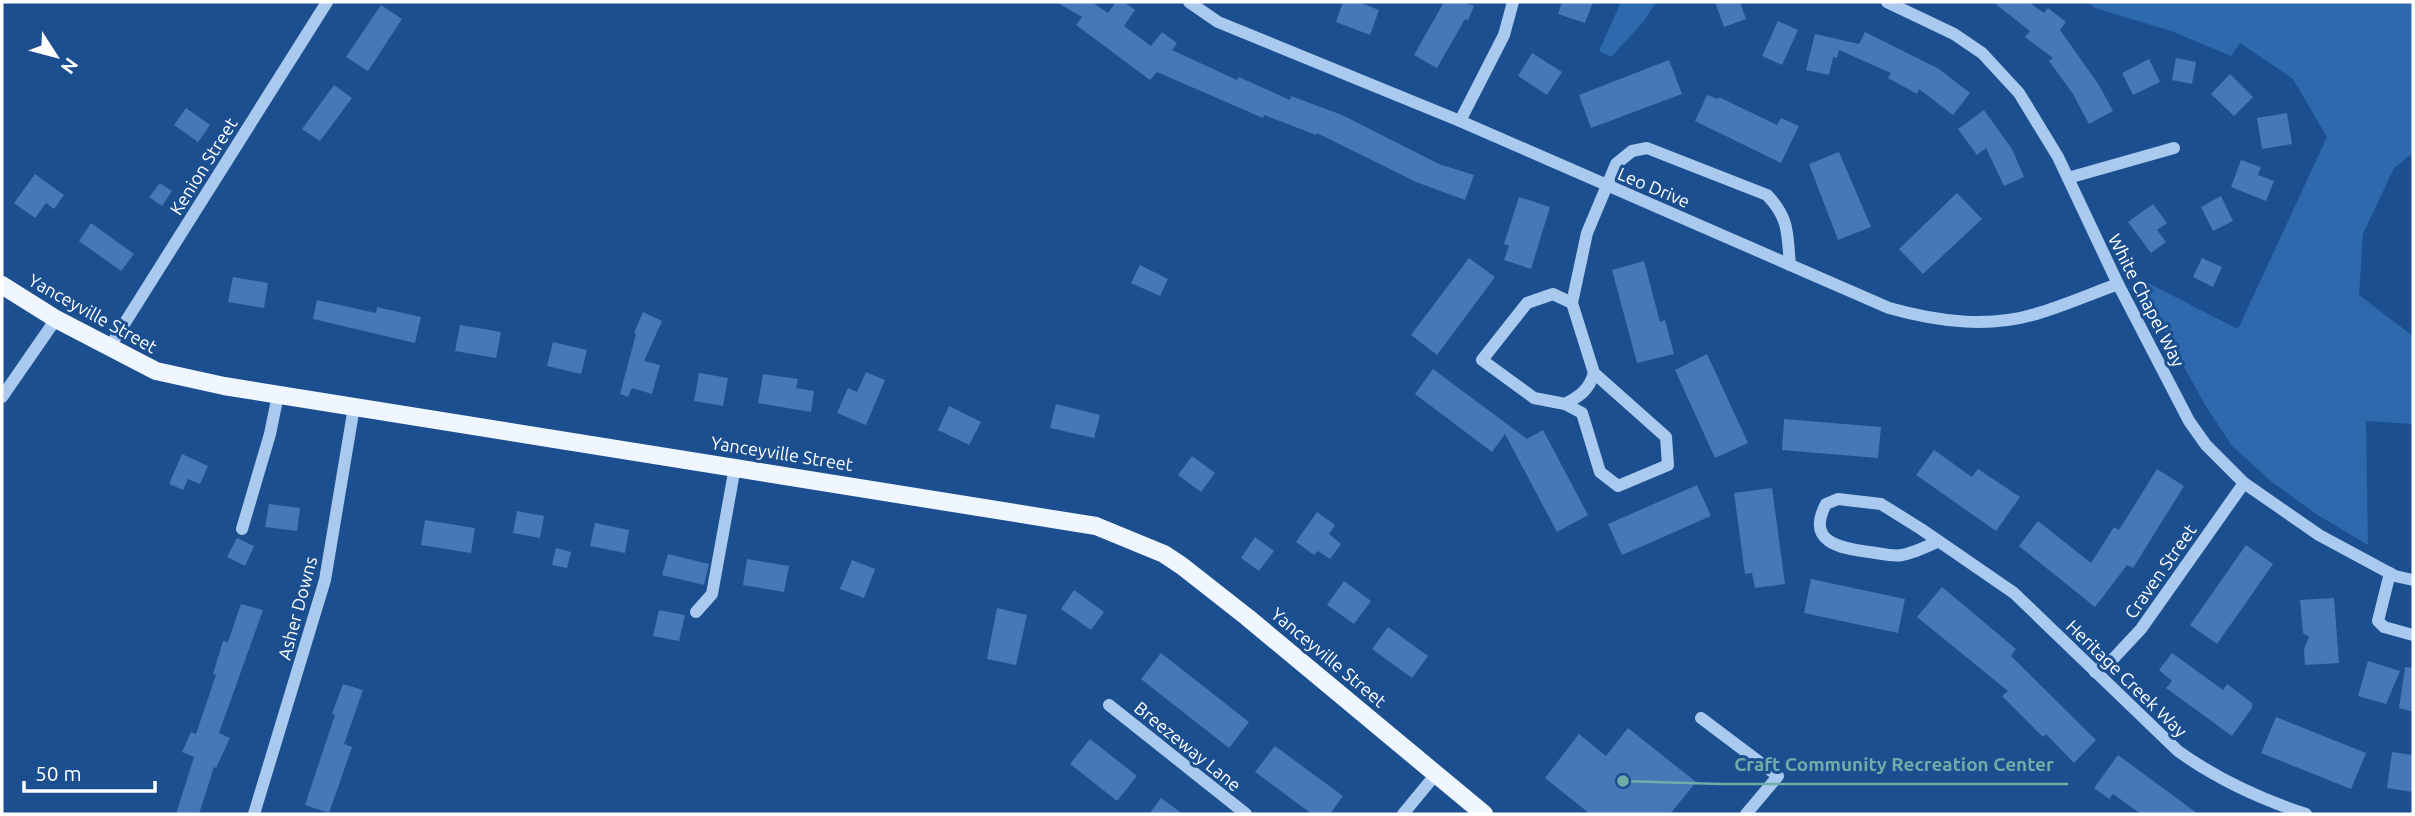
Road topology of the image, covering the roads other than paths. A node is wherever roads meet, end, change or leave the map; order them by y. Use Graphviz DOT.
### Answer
graph roads {
  1 [pos="327,2"];
  2 [pos="1189,2"];
  3 [pos="1513,2"];
  4 [pos="1887,2"];
  5 [pos="1460,121"];
  6 [pos="2174,148"];
  7 [pos="2068,178"];
  8 [pos="1607,186"];
  9 [pos="1790,265"];
  10 [pos="2118,284"];
  11 [pos="2,285"];
  12 [pos="1572,303"];
  13 [pos="56,319"];
  14 [pos="109,348"];
  15 [pos="1594,373"];
  16 [pos="278,395"];
  17 [pos="2,397"];
  18 [pos="1565,404"];
  19 [pos="354,407"];
  20 [pos="735,467"];
  21 [pos="2244,483"];
  22 [pos="242,529"];
  23 [pos="1939,541"];
  24 [pos="2390,573"];
  25 [pos="2413,580"];
  26 [pos="696,612"];
  27 [pos="2413,635"];
  28 [pos="2095,672"];
  29 [pos="1109,705"];
  30 [pos="1702,718"];
  31 [pos="1436,774"];
  32 [pos="254,814"];
  33 [pos="1246,814"];
  34 [pos="1403,814"];
  35 [pos="1484,814"];
  36 [pos="1746,814"];
  37 [pos="2306,814"];
  1 -- 14 [label="street, Kenion Street"];
  2 -- 5 [label="street, Leo Drive"];
  3 -- 5 [label="street"];
  4 -- 7 [label="street, White Chapel Way"];
  5 -- 8 [label="street, Leo Drive"];
  6 -- 7 [label="street"];
  7 -- 10 [label="street, White Chapel Way"];
  8 -- 9 [label="street, Leo Drive"];
  8 -- 9 [label="street"];
  8 -- 12 [label="street"];
  9 -- 10 [label="street, Leo Drive"];
  10 -- 21 [label="street, White Chapel Way"];
  11 -- 13 [label="main road, Yanceyville Street"];
  12 -- 15 [label="street"];
  12 -- 18 [label="street"];
  13 -- 14 [label="main road, Yanceyville Street"];
  13 -- 17 [label="street"];
  14 -- 16 [label="main road, Yanceyville Street"];
  15 -- 18 [label="street"];
  15 -- 18 [label="street"];
  16 -- 19 [label="main road, Yanceyville Street"];
  16 -- 22 [label="street"];
  19 -- 20 [label="main road, Yanceyville Street"];
  19 -- 32 [label="street, Asher Downs"];
  20 -- 26 [label="street"];
  20 -- 31 [label="main road, Yanceyville Street"];
  21 -- 24 [label="street, White Chapel Way"];
  21 -- 28 [label="street, Craven Street"];
  23 -- 23 [label="street, Heritage Creek Way"];
  23 -- 28 [label="street, Heritage Creek Way"];
  24 -- 25 [label="street, White Chapel Way"];
  24 -- 27 [label="street"];
  28 -- 37 [label="street, Heritage Creek Way"];
  29 -- 33 [label="street, Breezeway Lane"];
  30 -- 36 [label="street"];
  31 -- 34 [label="street"];
  31 -- 35 [label="main road, Yanceyville Street"];
}
